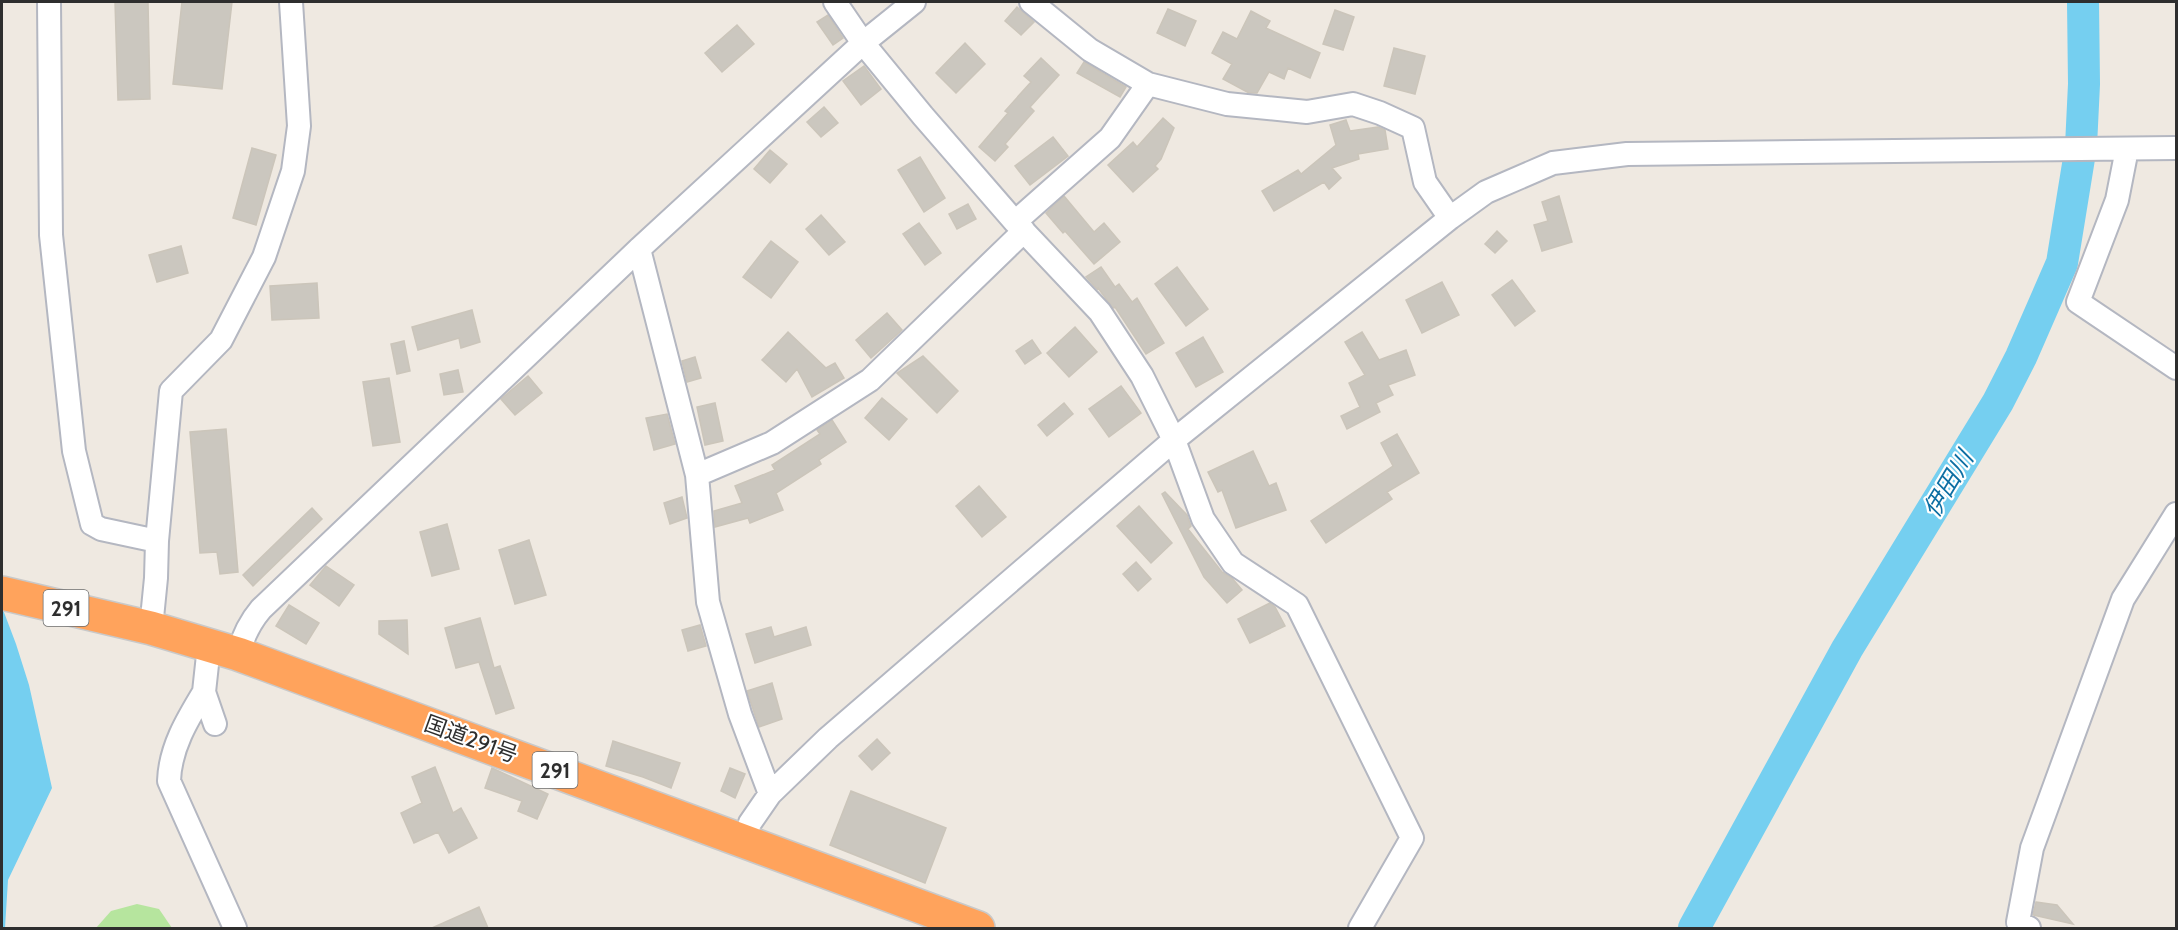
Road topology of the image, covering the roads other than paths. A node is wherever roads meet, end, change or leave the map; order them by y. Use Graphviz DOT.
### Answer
graph roads {
  1 [pos="49,2"];
  2 [pos="291,2"];
  3 [pos="835,2"];
  4 [pos="914,2"];
  5 [pos="1031,2"];
  6 [pos="863,43"];
  7 [pos="1148,84"];
  8 [pos="2176,148"];
  9 [pos="2127,149"];
  10 [pos="1450,218"];
  11 [pos="1020,227"];
  12 [pos="639,249"];
  13 [pos="2176,368"];
  14 [pos="1174,440"];
  15 [pos="697,475"];
  16 [pos="2176,514"];
  17 [pos="157,541"];
  18 [pos="2,593"];
  19 [pos="140,626"];
  20 [pos="224,650"];
  21 [pos="204,692"];
  22 [pos="215,724"];
  23 [pos="770,794"];
  24 [pos="744,841"];
  25 [pos="235,928"];
  26 [pos="978,928"];
  27 [pos="1360,928"];
  28 [pos="2029,928"];
  1 -- 17 [label="street"];
  2 -- 17 [label="street"];
  3 -- 6 [label="street"];
  4 -- 6 [label="street"];
  5 -- 7 [label="street"];
  6 -- 11 [label="street"];
  6 -- 12 [label="street"];
  7 -- 10 [label="street"];
  7 -- 11 [label="street"];
  8 -- 9 [label="street"];
  9 -- 10 [label="street"];
  9 -- 13 [label="street"];
  10 -- 14 [label="street"];
  11 -- 14 [label="street"];
  11 -- 15 [label="street"];
  12 -- 15 [label="street"];
  12 -- 20 [label="street"];
  14 -- 23 [label="street"];
  14 -- 27 [label="street"];
  15 -- 23 [label="street"];
  16 -- 28 [label="street"];
  17 -- 19 [label="street"];
  18 -- 19 [label="highway, 291"];
  19 -- 20 [label="highway, 国道291号 / 291"];
  20 -- 21 [label="street"];
  20 -- 24 [label="highway, 国道291号 / 291"];
  21 -- 22 [label="street"];
  21 -- 25 [label="street"];
  23 -- 24 [label="street"];
  24 -- 26 [label="highway, 国道291号 / 291"];
}
